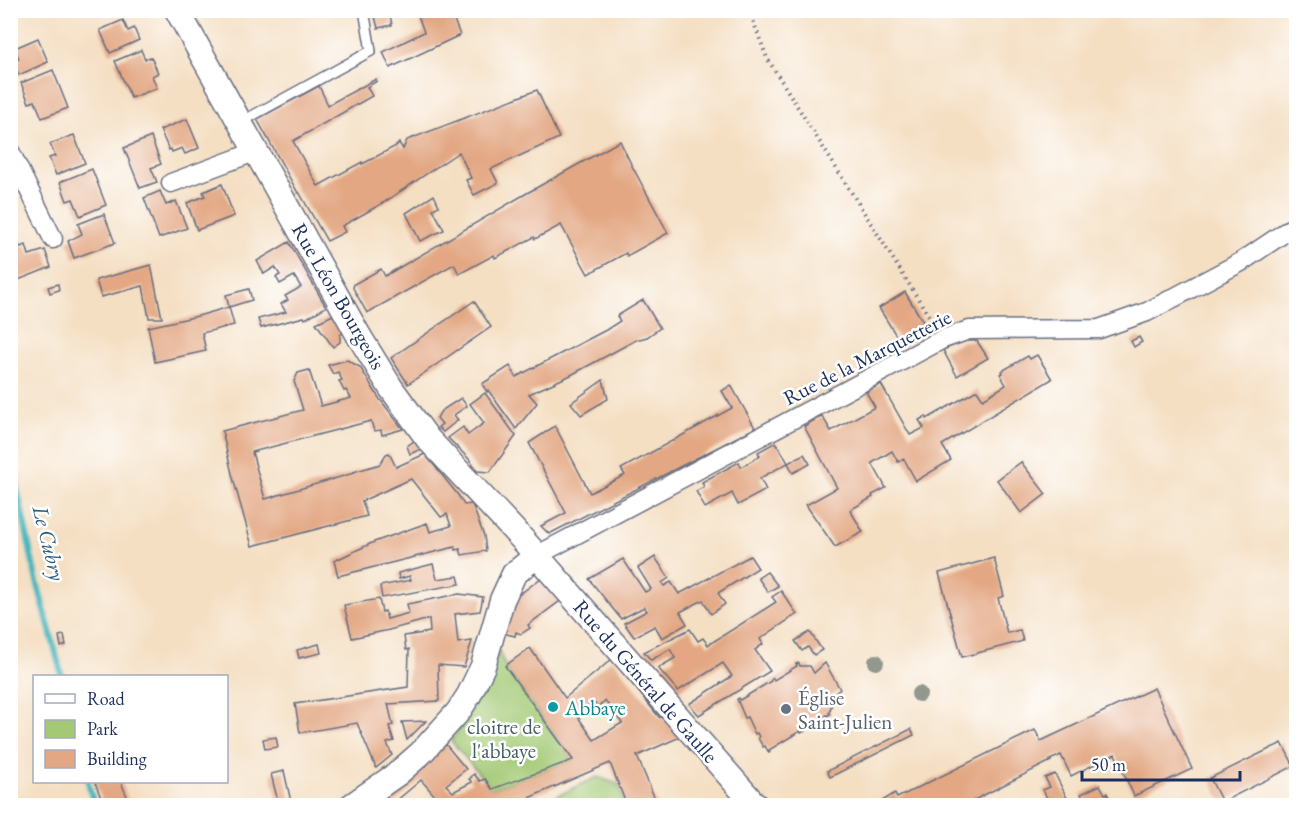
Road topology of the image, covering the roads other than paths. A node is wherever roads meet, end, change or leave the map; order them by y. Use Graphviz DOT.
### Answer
graph roads {
  1 [pos="177,10"];
  2 [pos="364,10"];
  3 [pos="240,123"];
  4 [pos="10,151"];
  5 [pos="257,151"];
  6 [pos="171,183"];
  7 [pos="1296,225"];
  8 [pos="53,239"];
  9 [pos="536,556"];
  10 [pos="354,805"];
  11 [pos="756,806"];
  1 -- 3 [label="street, Rue Léon Bourgeois"];
  2 -- 3 [label="lane"];
  3 -- 5 [label="street, Rue Léon Bourgeois"];
  4 -- 8 [label="street"];
  5 -- 6 [label="street"];
  5 -- 9 [label="street, Rue Léon Bourgeois"];
  7 -- 9 [label="street, Rue de la Marquetterie"];
  9 -- 10 [label="street"];
  9 -- 11 [label="street, Rue du Général de Gaulle"];
}
